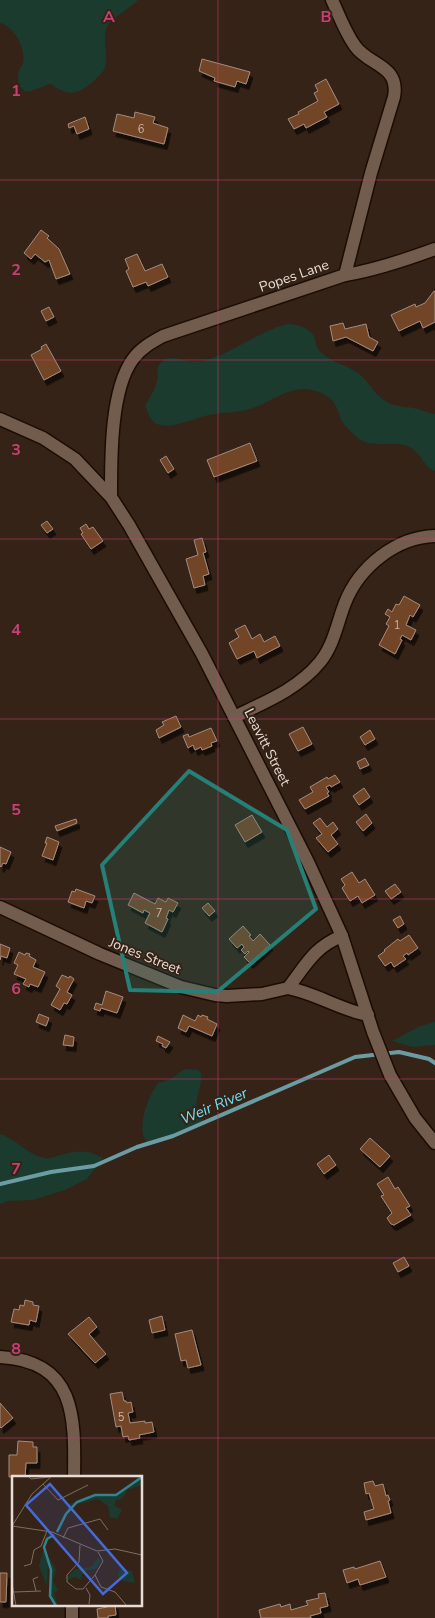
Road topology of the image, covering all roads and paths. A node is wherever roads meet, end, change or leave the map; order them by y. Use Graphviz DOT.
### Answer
graph roads {
  1 [pos="332,0"];
  2 [pos="435,248"];
  3 [pos="345,275"];
  4 [pos="0,418"];
  5 [pos="111,497"];
  6 [pos="435,536"];
  7 [pos="234,717"];
  8 [pos="0,907"];
  9 [pos="342,936"];
  10 [pos="288,988"];
  11 [pos="368,1015"];
  12 [pos="435,1143"];
  13 [pos="0,1356"];
  14 [pos="74,1476"];
  1 -- 3 [label="street, Popes Lane"];
  2 -- 3 [label="street"];
  3 -- 5 [label="street, Popes Lane"];
  4 -- 5 [label="street, Leavitt Street"];
  5 -- 7 [label="street, Leavitt Street"];
  6 -- 7 [label="street"];
  7 -- 9 [label="street, Leavitt Street"];
  8 -- 10 [label="street, Jones Street"];
  9 -- 10 [label="street"];
  9 -- 11 [label="street, Leavitt Street"];
  10 -- 11 [label="street, Jones Street"];
  11 -- 12 [label="street, Leavitt Street"];
  13 -- 14 [label="street"];
}
